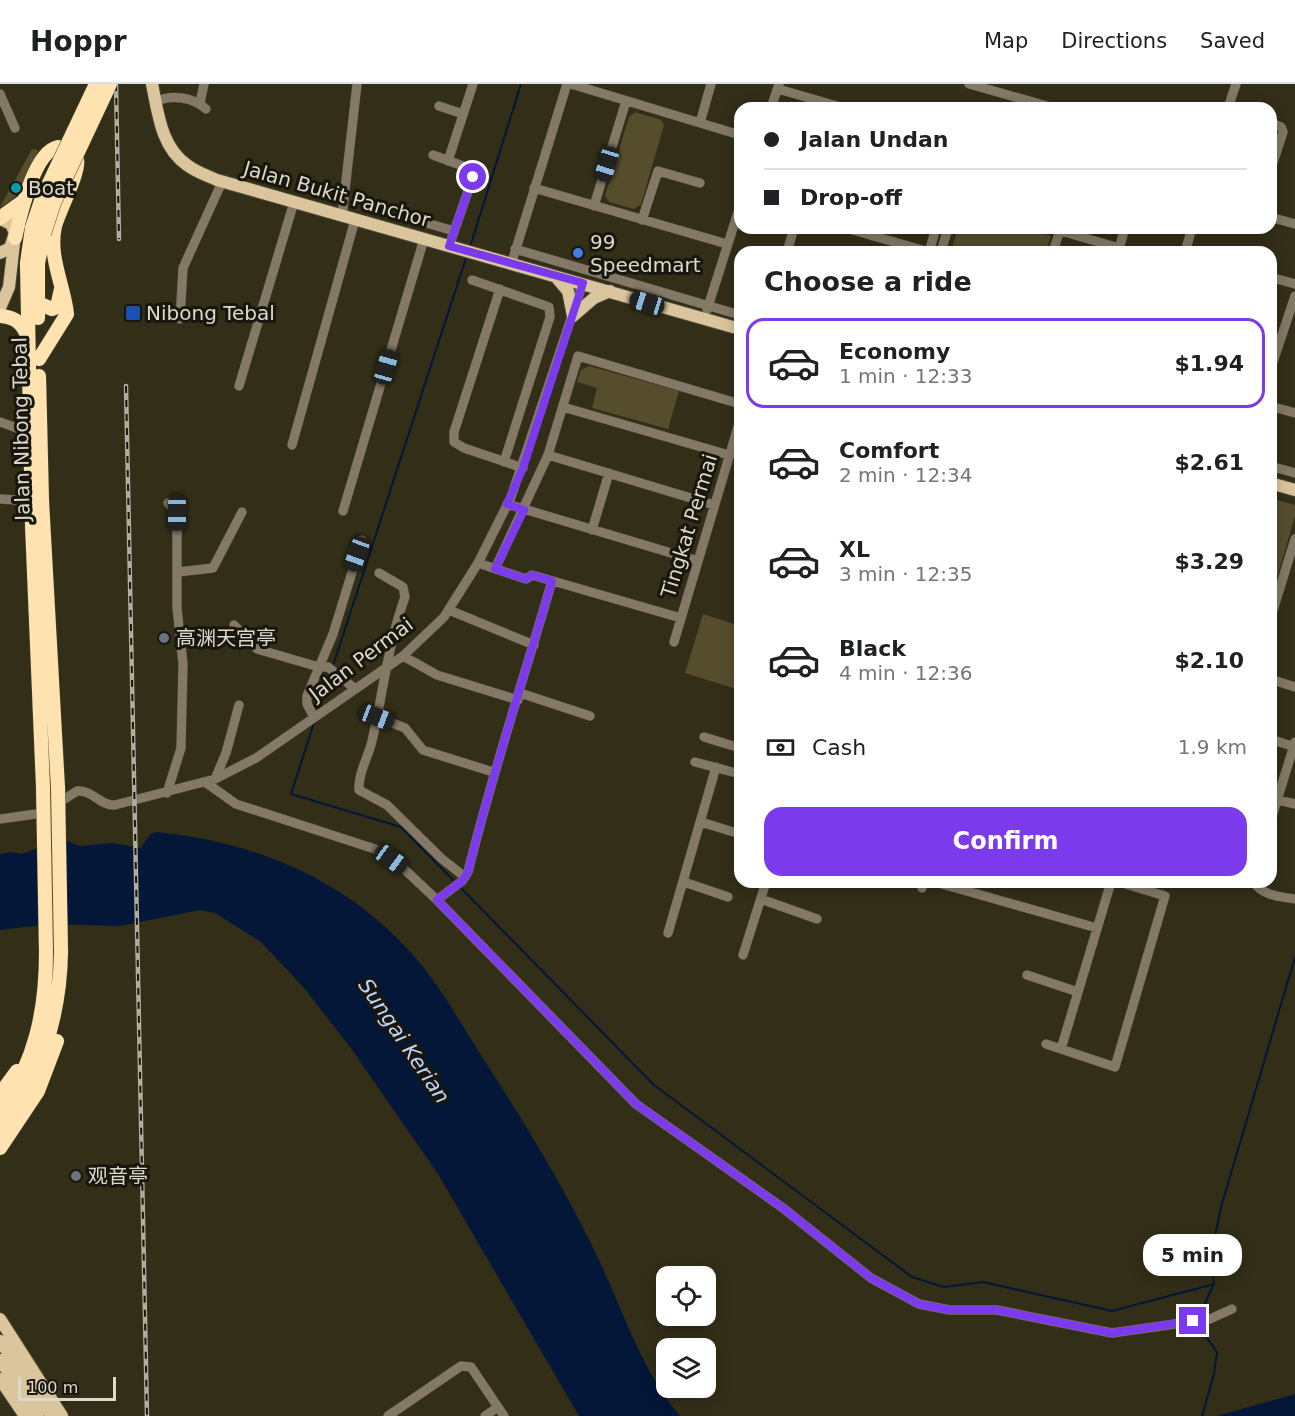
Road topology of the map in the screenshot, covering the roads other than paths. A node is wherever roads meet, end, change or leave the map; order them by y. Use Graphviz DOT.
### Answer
graph roads {
  1 [pos="96,84"];
  2 [pos="110,84"];
  3 [pos="152,84"];
  4 [pos="204,84"];
  5 [pos="357,84"];
  6 [pos="473,84"];
  7 [pos="569,84"];
  8 [pos="711,84"];
  9 [pos="969,84"];
  10 [pos="1236,84"];
  11 [pos="778,86"];
  12 [pos="0,94"];
  13 [pos="626,100"];
  14 [pos="155,102"];
  15 [pos="773,102"];
  16 [pos="826,102"];
  17 [pos="1025,102"];
  18 [pos="1230,102"];
  19 [pos="439,106"];
  20 [pos="463,114"];
  21 [pos="700,123"];
  22 [pos="1277,125"];
  23 [pos="15,128"];
  24 [pos="734,133"];
  25 [pos="1277,150"];
  26 [pos="433,155"];
  27 [pos="448,161"];
  28 [pos="222,182"];
  29 [pos="700,183"];
  30 [pos="534,188"];
  31 [pos="25,200"];
  32 [pos="294,202"];
  33 [pos="594,206"];
  34 [pos="342,216"];
  35 [pos="0,218"];
  36 [pos="355,219"];
  37 [pos="1277,219"];
  38 [pos="642,220"];
  39 [pos="423,222"];
  40 [pos="734,224"];
  41 [pos="1295,224"];
  42 [pos="38,231"];
  43 [pos="454,231"];
  44 [pos="867,234"];
  45 [pos="1070,234"];
  46 [pos="424,239"];
  47 [pos="14,241"];
  48 [pos="727,244"];
  49 [pos="449,246"];
  50 [pos="908,246"];
  51 [pos="1107,246"];
  52 [pos="515,249"];
  53 [pos="0,253"];
  54 [pos="511,265"];
  55 [pos="555,276"];
  56 [pos="1277,279"];
  57 [pos="472,280"];
  58 [pos="583,283"];
  59 [pos="1295,284"];
  60 [pos="61,288"];
  61 [pos="500,289"];
  62 [pos="610,291"];
  63 [pos="28,292"];
  64 [pos="1295,296"];
  65 [pos="38,303"];
  66 [pos="1,305"];
  67 [pos="708,306"];
  68 [pos="734,313"];
  69 [pos="0,316"];
  70 [pos="573,316"];
  71 [pos="180,319"];
  72 [pos="704,320"];
  73 [pos="734,328"];
  74 [pos="1277,337"];
  75 [pos="31,345"];
  76 [pos="39,360"];
  77 [pos="239,386"];
  78 [pos="734,402"];
  79 [pos="563,407"];
  80 [pos="1277,408"];
  81 [pos="1295,414"];
  82 [pos="0,422"];
  83 [pos="31,433"];
  84 [pos="734,439"];
  85 [pos="292,446"];
  86 [pos="548,455"];
  87 [pos="729,455"];
  88 [pos="504,462"];
  89 [pos="523,468"];
  90 [pos="1277,468"];
  91 [pos="609,473"];
  92 [pos="1295,473"];
  93 [pos="1277,485"];
  94 [pos="1295,490"];
  95 [pos="0,499"];
  96 [pos="32,501"];
  97 [pos="168,502"];
  98 [pos="507,504"];
  99 [pos="714,505"];
  100 [pos="524,510"];
  101 [pos="344,511"];
  102 [pos="242,512"];
  103 [pos="592,530"];
  104 [pos="1295,539"];
  105 [pos="362,540"];
  106 [pos="698,561"];
  107 [pos="478,563"];
  108 [pos="495,569"];
  109 [pos="178,572"];
  110 [pos="379,573"];
  111 [pos="552,581"];
  112 [pos="1277,597"];
  113 [pos="449,610"];
  114 [pos="681,618"];
  115 [pos="234,625"];
  116 [pos="674,642"];
  117 [pos="534,645"];
  118 [pos="403,656"];
  119 [pos="328,668"];
  120 [pos="384,668"];
  121 [pos="1277,681"];
  122 [pos="1295,687"];
  123 [pos="354,688"];
  124 [pos="519,697"];
  125 [pos="239,705"];
  126 [pos="590,716"];
  127 [pos="314,717"];
  128 [pos="377,717"];
  129 [pos="704,737"];
  130 [pos="1277,741"];
  131 [pos="1295,745"];
  132 [pos="734,746"];
  133 [pos="695,762"];
  134 [pos="716,767"];
  135 [pos="493,772"];
  136 [pos="734,772"];
  137 [pos="215,779"];
  138 [pos="205,782"];
  139 [pos="1277,791"];
  140 [pos="167,793"];
  141 [pos="1277,800"];
  142 [pos="1295,804"];
  143 [pos="0,819"];
  144 [pos="700,822"];
  145 [pos="734,832"];
  146 [pos="463,879"];
  147 [pos="684,882"];
  148 [pos="764,888"];
  149 [pos="956,888"];
  150 [pos="1109,888"];
  151 [pos="1139,888"];
  152 [pos="1258,888"];
  153 [pos="728,897"];
  154 [pos="440,898"];
  155 [pos="1295,898"];
  156 [pos="761,899"];
  157 [pos="817,919"];
  158 [pos="1097,928"];
  159 [pos="668,933"];
  160 [pos="743,955"];
  161 [pos="1026,975"];
  162 [pos="60,988"];
  163 [pos="1078,992"];
  164 [pos="35,1043"];
  165 [pos="1046,1044"];
  166 [pos="1061,1049"];
  167 [pos="23,1087"];
  168 [pos="0,1094"];
  169 [pos="0,1111"];
  170 [pos="0,1130"];
  171 [pos="0,1148"];
  172 [pos="1232,1309"];
  173 [pos="0,1319"];
  174 [pos="0,1341"];
  175 [pos="0,1360"];
  176 [pos="0,1379"];
  177 [pos="21,1381"];
  178 [pos="498,1407"];
  179 [pos="25,1416"];
  180 [pos="38,1416"];
  181 [pos="52,1416"];
  182 [pos="62,1416"];
  183 [pos="388,1416"];
  184 [pos="485,1416"];
  185 [pos="504,1416"];
  1 -- 42 [label="highway, Jalan Nibong Tebal, bridge"];
  2 -- 42 [label="highway, Jalan Nibong Tebal, bridge"];
  3 -- 14 [label="main road, Jalan Bukit Panchor"];
  4 -- 14 [label="street"];
  5 -- 34 [label="street"];
  6 -- 20 [label="street"];
  7 -- 13 [label="street"];
  7 -- 30 [label="street"];
  8 -- 21 [label="street"];
  9 -- 17 [label="street"];
  10 -- 18 [label="street"];
  11 -- 15 [label="street"];
  11 -- 16 [label="street"];
  12 -- 23 [label="street"];
  13 -- 21 [label="street"];
  13 -- 33 [label="street"];
  14 -- 28 [label="main road, Jalan Bukit Panchor"];
  19 -- 20 [label="street"];
  20 -- 27 [label="street"];
  21 -- 24 [label="street"];
  22 -- 25 [label="street"];
  26 -- 27 [label="street"];
  27 -- 43 [label="street"];
  28 -- 32 [label="main road, Jalan Bukit Panchor"];
  28 -- 71 [label="street"];
  29 -- 38 [label="street"];
  30 -- 33 [label="street"];
  30 -- 52 [label="street"];
  31 -- 35 [label="highway"];
  31 -- 47 [label="highway"];
  31 -- 60 [label="highway"];
  32 -- 34 [label="main road, Jalan Bukit Panchor"];
  32 -- 77 [label="street"];
  33 -- 38 [label="street"];
  34 -- 36 [label="main road, Jalan Bukit Panchor"];
  35 -- 47 [label="main road"];
  36 -- 46 [label="main road, Jalan Bukit Panchor"];
  36 -- 85 [label="street"];
  37 -- 41 [label="street"];
  38 -- 48 [label="street"];
  39 -- 43 [label="street"];
  40 -- 48 [label="street"];
  42 -- 63 [label="highway, Jalan Nibong Tebal"];
  42 -- 65 [label="highway, Jalan Nibong Tebal"];
  43 -- 49 [label="street"];
  44 -- 50 [label="street"];
  45 -- 51 [label="street"];
  46 -- 49 [label="main road, Jalan Bukit Panchor"];
  46 -- 101 [label="street"];
  47 -- 53 [label="main road"];
  47 -- 66 [label="main road"];
  48 -- 67 [label="street"];
  49 -- 54 [label="main road, Jalan Bukit Panchor"];
  52 -- 54 [label="street"];
  52 -- 67 [label="street"];
  54 -- 55 [label="main road, Jalan Bukit Panchor"];
  55 -- 58 [label="main road, Jalan Bukit Panchor"];
  55 -- 70 [label="main road"];
  56 -- 59 [label="street"];
  57 -- 61 [label="street"];
  58 -- 62 [label="main road, Jalan Bukit Panchor"];
  58 -- 70 [label="street, Jalan Permai"];
  60 -- 65 [label="highway"];
  60 -- 76 [label="highway"];
  61 -- 88 [label="street"];
  61 -- 88 [label="street"];
  62 -- 70 [label="main road"];
  62 -- 72 [label="main road, Jalan Bukit Panchor"];
  63 -- 66 [label="highway"];
  63 -- 75 [label="highway, Jalan Nibong Tebal"];
  64 -- 74 [label="street"];
  65 -- 76 [label="highway, Jalan Nibong Tebal"];
  67 -- 68 [label="street"];
  67 -- 72 [label="street"];
  69 -- 75 [label="highway"];
  70 -- 89 [label="street, Jalan Permai"];
  72 -- 73 [label="main road, Jalan Bukit Panchor"];
  75 -- 83 [label="highway, Jalan Nibong Tebal"];
  76 -- 162 [label="highway, Jalan Nibong Tebal, bridge"];
  78 -- 79 [label="street"];
  79 -- 86 [label="street"];
  79 -- 87 [label="street"];
  80 -- 81 [label="street"];
  82 -- 83 [label="street"];
  83 -- 96 [label="highway, Jalan Nibong Tebal"];
  84 -- 87 [label="street, Tingkat Permai"];
  86 -- 91 [label="street"];
  86 -- 100 [label="street"];
  87 -- 99 [label="street, Tingkat Permai"];
  88 -- 89 [label="street"];
  89 -- 98 [label="street, Jalan Permai"];
  90 -- 92 [label="street"];
  91 -- 99 [label="street"];
  91 -- 103 [label="street"];
  93 -- 94 [label="main road"];
  95 -- 96 [label="street"];
  96 -- 164 [label="highway, Jalan Nibong Tebal, bridge"];
  97 -- 109 [label="street"];
  98 -- 100 [label="street"];
  98 -- 107 [label="street, Jalan Permai"];
  99 -- 106 [label="street, Tingkat Permai"];
  100 -- 103 [label="street"];
  100 -- 108 [label="street"];
  102 -- 109 [label="street"];
  103 -- 106 [label="street"];
  104 -- 112 [label="street"];
  105 -- 119 [label="street"];
  106 -- 114 [label="street, Tingkat Permai"];
  107 -- 108 [label="street"];
  107 -- 113 [label="street, Jalan Permai"];
  108 -- 111 [label="street"];
  109 -- 140 [label="street"];
  110 -- 120 [label="street"];
  111 -- 114 [label="street"];
  111 -- 117 [label="street"];
  113 -- 117 [label="street"];
  113 -- 118 [label="street, Jalan Permai"];
  114 -- 116 [label="street, Tingkat Permai"];
  115 -- 119 [label="street"];
  117 -- 124 [label="street"];
  118 -- 120 [label="street, Jalan Permai"];
  118 -- 124 [label="street"];
  119 -- 123 [label="street"];
  119 -- 127 [label="street"];
  120 -- 123 [label="street, Jalan Permai"];
  120 -- 128 [label="street"];
  121 -- 122 [label="street"];
  123 -- 127 [label="street, Jalan Permai"];
  124 -- 126 [label="street"];
  124 -- 135 [label="street"];
  125 -- 137 [label="street"];
  127 -- 137 [label="street, Jalan Permai"];
  128 -- 135 [label="street"];
  128 -- 146 [label="street"];
  129 -- 132 [label="street"];
  130 -- 131 [label="street"];
  131 -- 139 [label="street"];
  133 -- 134 [label="street"];
  134 -- 136 [label="street"];
  134 -- 144 [label="street"];
  135 -- 146 [label="street"];
  137 -- 138 [label="street, Jalan Permai"];
  138 -- 140 [label="street, Jalan Permai"];
  138 -- 154 [label="street"];
  140 -- 143 [label="street, Jalan Permai"];
  141 -- 142 [label="street"];
  144 -- 145 [label="street"];
  144 -- 147 [label="street"];
  146 -- 154 [label="street"];
  147 -- 153 [label="street"];
  147 -- 159 [label="street"];
  148 -- 156 [label="street"];
  149 -- 158 [label="street"];
  150 -- 158 [label="street"];
  151 -- 166 [label="street"];
  152 -- 155 [label="street"];
  154 -- 172 [label="street"];
  156 -- 157 [label="street"];
  156 -- 160 [label="street"];
  158 -- 163 [label="street"];
  161 -- 163 [label="street"];
  162 -- 167 [label="highway"];
  162 -- 171 [label="highway"];
  163 -- 166 [label="street"];
  164 -- 167 [label="highway"];
  164 -- 168 [label="highway"];
  165 -- 166 [label="street"];
  167 -- 169 [label="highway"];
  167 -- 170 [label="highway"];
  173 -- 182 [label="main road"];
  174 -- 177 [label="main road"];
  175 -- 177 [label="main road"];
  176 -- 179 [label="main road"];
  177 -- 180 [label="main road"];
  177 -- 181 [label="main road"];
  178 -- 183 [label="street"];
  178 -- 184 [label="street"];
  178 -- 185 [label="street"];
}
